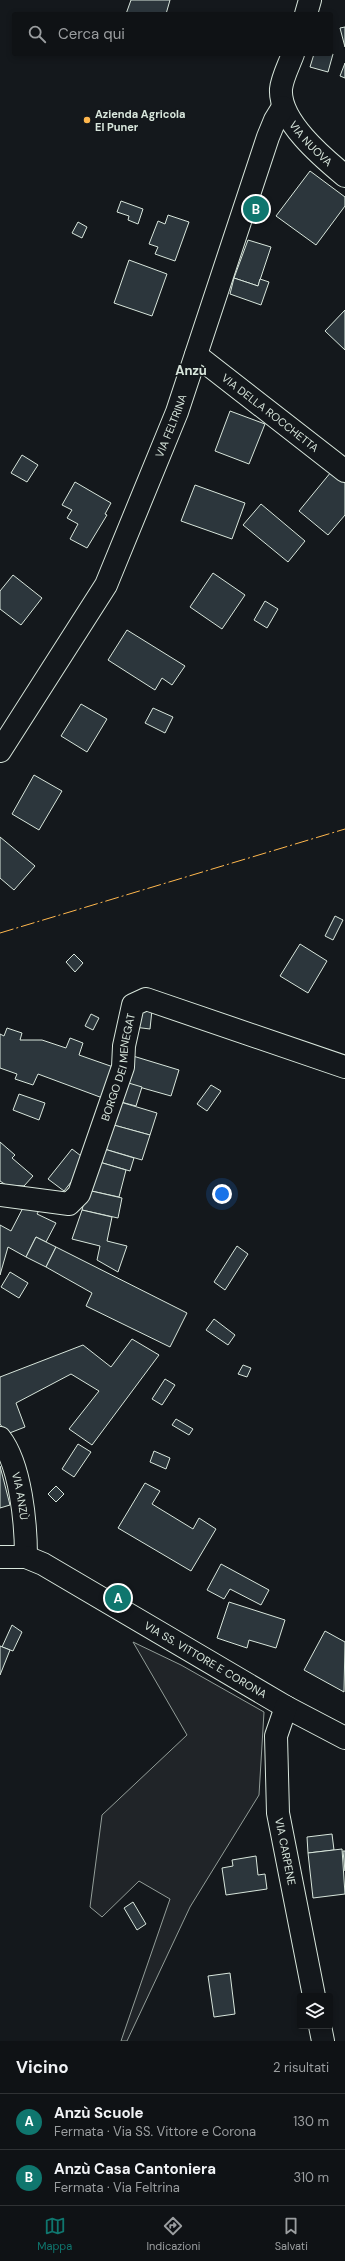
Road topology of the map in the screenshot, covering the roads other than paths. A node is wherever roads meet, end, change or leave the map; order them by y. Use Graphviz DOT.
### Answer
graph roads {
  1 [pos="310,0"];
  2 [pos="307,12"];
  3 [pos="291,56"];
  4 [pos="283,107"];
  5 [pos="345,176"];
  6 [pos="196,355"];
  7 [pos="345,471"];
  8 [pos="0,751"];
  9 [pos="345,1068"];
  10 [pos="0,1195"];
  11 [pos="0,1438"];
  12 [pos="0,1557"];
  13 [pos="26,1557"];
  14 [pos="286,1707"];
  15 [pos="345,1738"];
  16 [pos="313,1993"];
  17 [pos="321,2029"];
  18 [pos="323,2041"];
  1 -- 2 [label="street"];
  3 -- 4 [label="street"];
  4 -- 5 [label="street, VIA NUOVA"];
  4 -- 6 [label="street, VIA FELTRINA"];
  6 -- 7 [label="street, VIA DELLA ROCCHETTA"];
  6 -- 8 [label="street, VIA FELTRINA"];
  9 -- 10 [label="street, BORGO DEI MENEGAT"];
  11 -- 13 [label="street, VIA ANZÙ"];
  12 -- 13 [label="street, VIA SS. VITTORE E CORONA"];
  13 -- 14 [label="street, VIA SS. VITTORE E CORONA"];
  14 -- 15 [label="street, VIA SS. VITTORE E CORONA"];
  14 -- 16 [label="street, VIA CARPENE"];
  17 -- 18 [label="street"];
}
